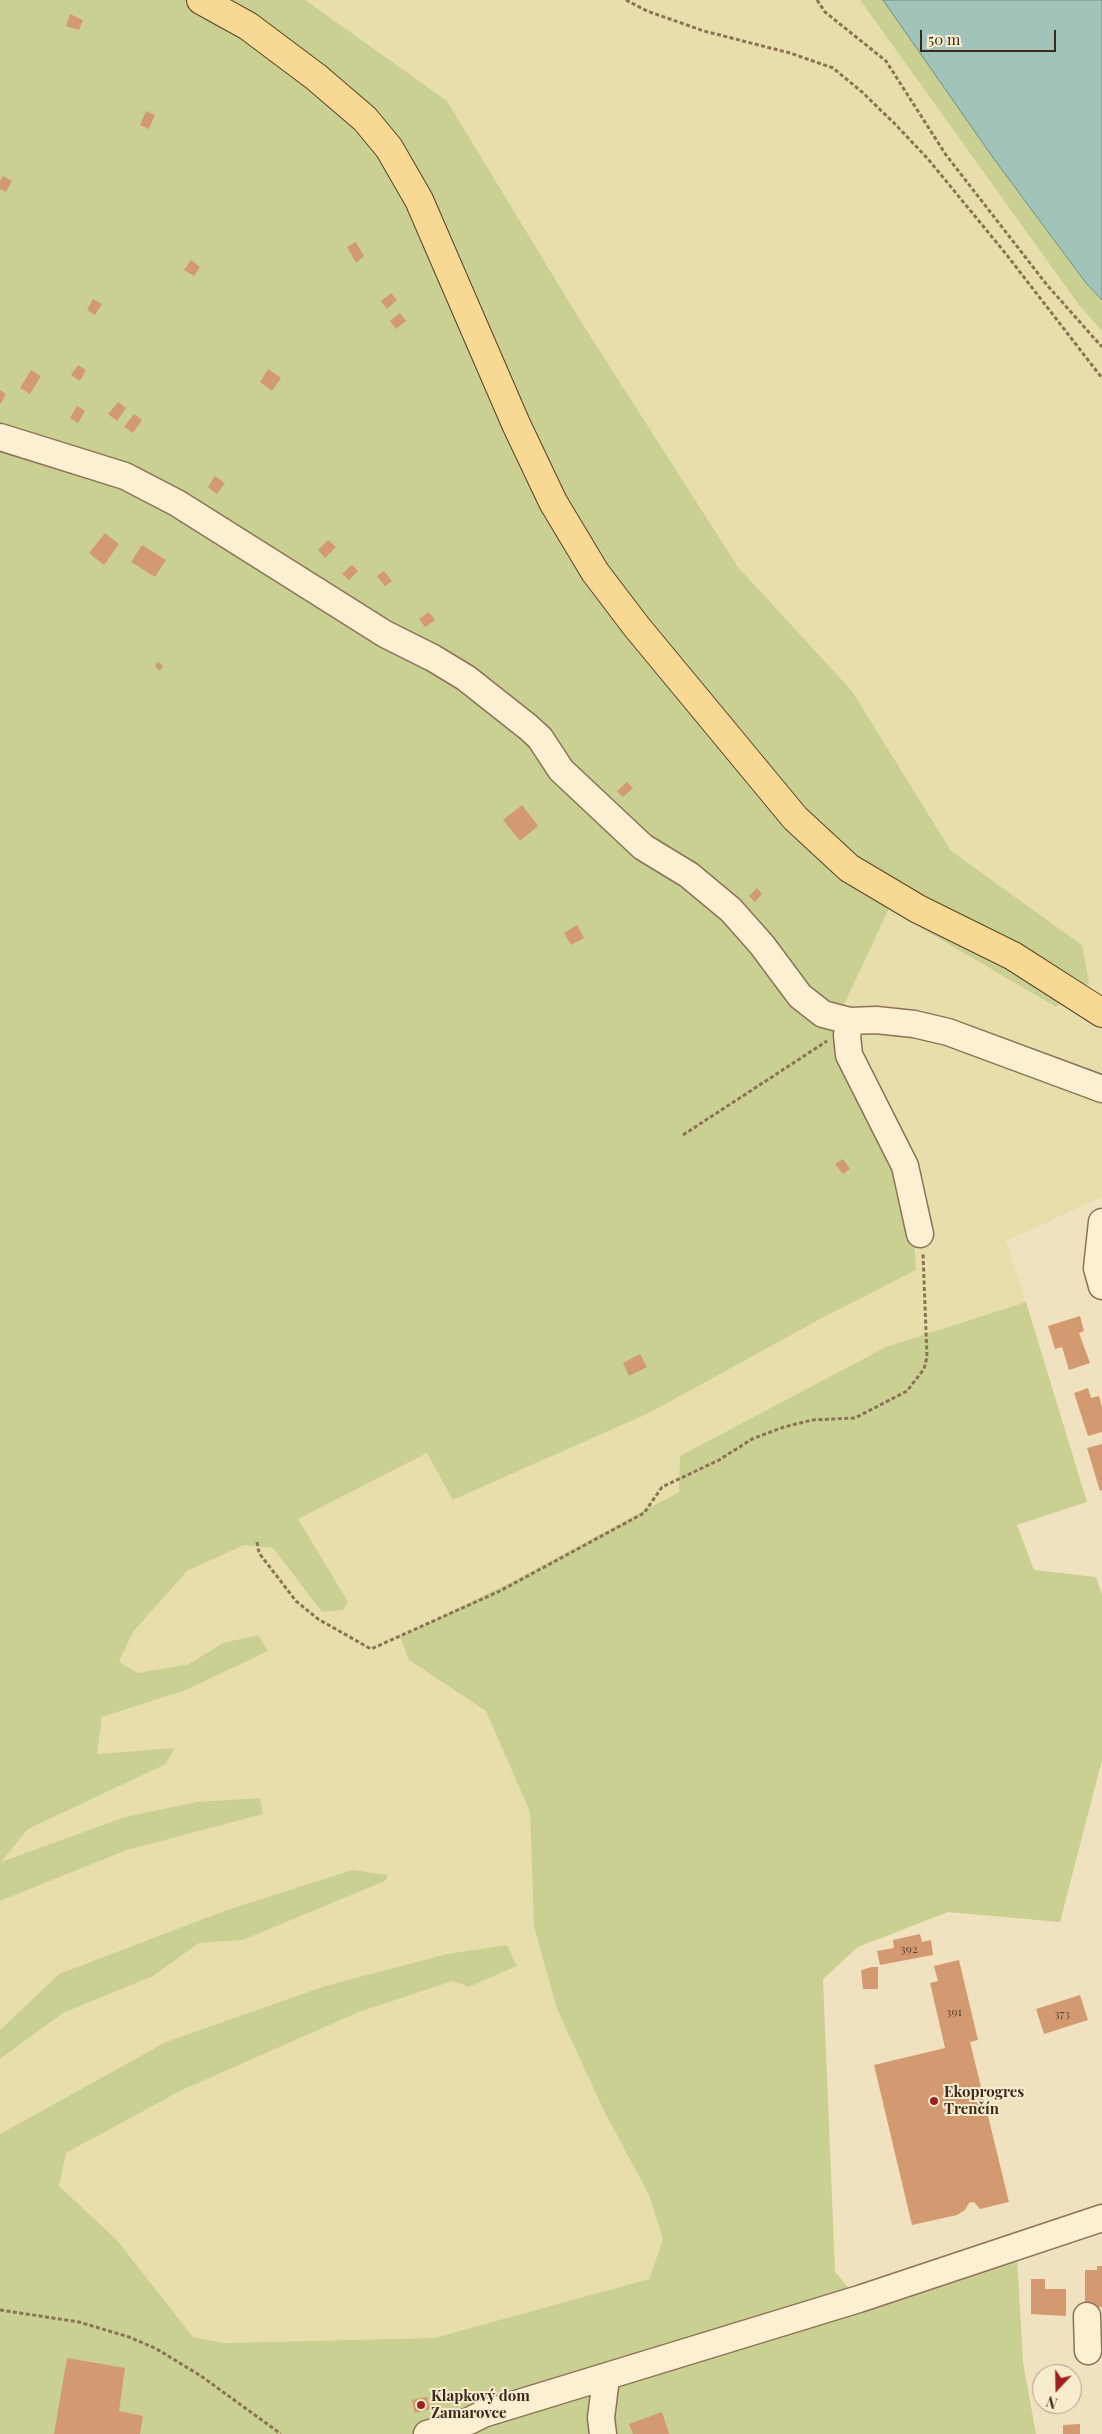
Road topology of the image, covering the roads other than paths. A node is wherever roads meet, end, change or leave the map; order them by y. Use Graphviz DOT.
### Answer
graph roads {
  1 [pos="201,0"];
  2 [pos="0,437"];
  3 [pos="1102,1013"];
  4 [pos="850,1020"];
  5 [pos="1102,1090"];
  6 [pos="1102,1222"];
  7 [pos="920,1234"];
  8 [pos="1102,1286"];
  9 [pos="1102,2218"];
  10 [pos="606,2378"];
  11 [pos="427,2434"];
  12 [pos="603,2434"];
  1 -- 3 [label="main road"];
  2 -- 4 [label="street"];
  4 -- 5 [label="street"];
  4 -- 7 [label="street"];
  6 -- 8 [label="street"];
  9 -- 10 [label="street"];
  10 -- 11 [label="street"];
  10 -- 12 [label="street"];
}
